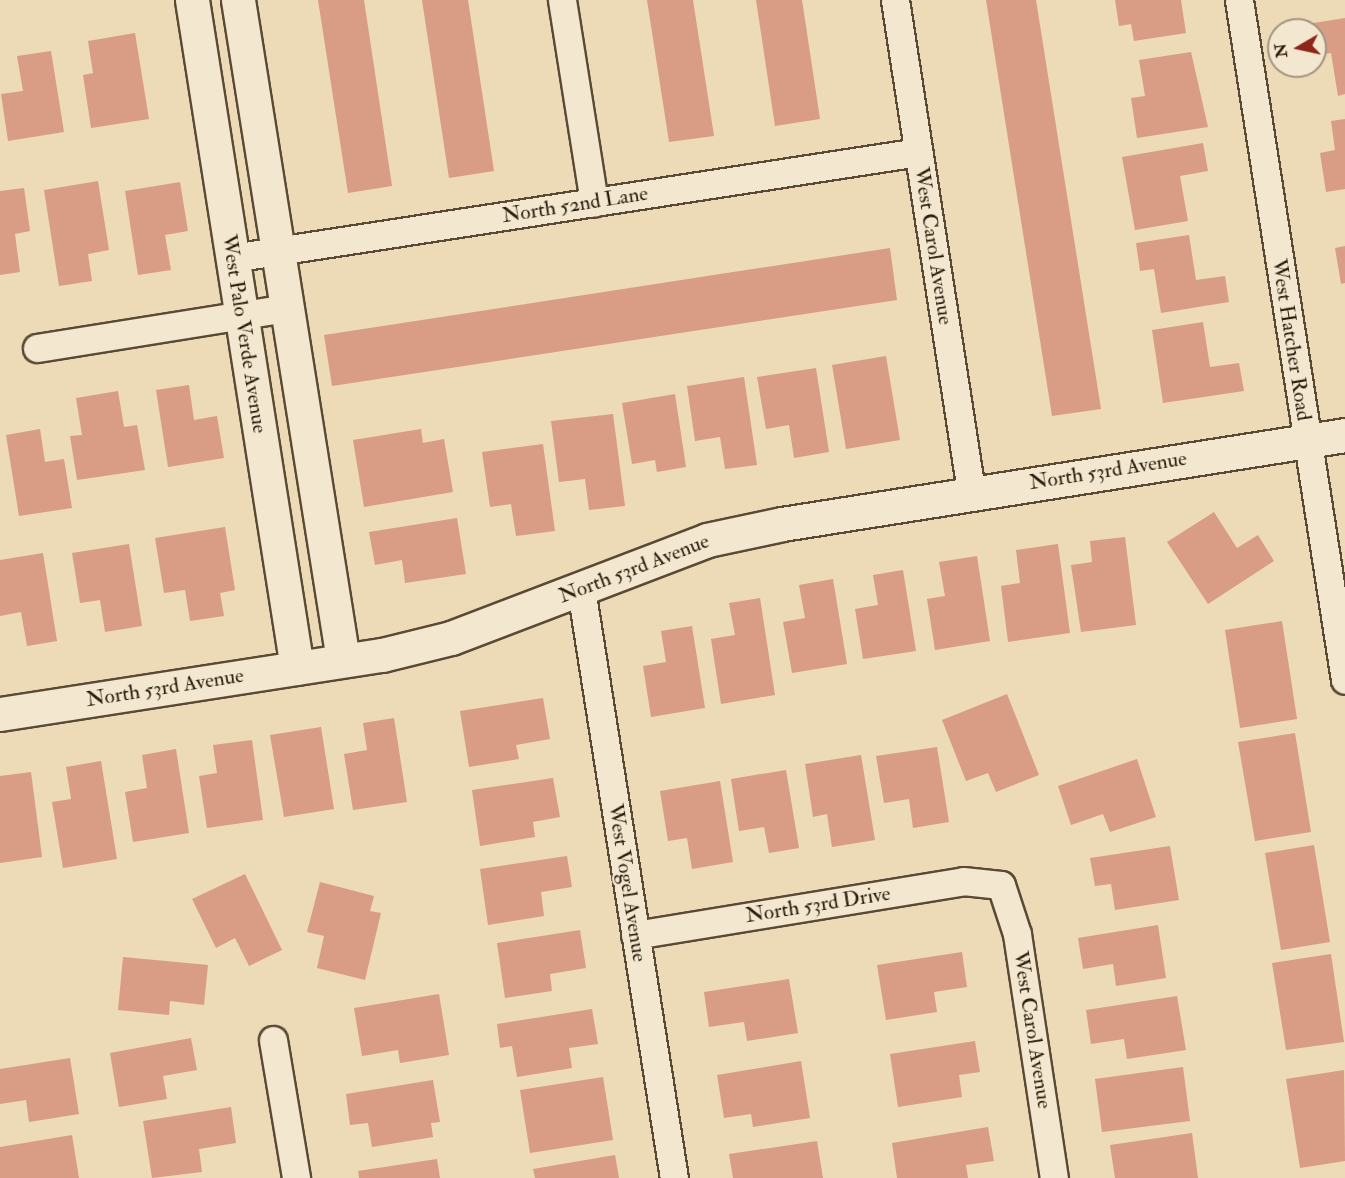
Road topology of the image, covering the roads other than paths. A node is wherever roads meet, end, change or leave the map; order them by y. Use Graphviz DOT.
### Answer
graph roads {
  1 [pos="192,0"];
  2 [pos="238,0"];
  3 [pos="561,0"];
  4 [pos="895,0"];
  5 [pos="1239,0"];
  6 [pos="918,152"];
  7 [pos="594,202"];
  8 [pos="277,250"];
  9 [pos="232,258"];
  10 [pos="286,308"];
  11 [pos="241,315"];
  12 [pos="37,348"];
  13 [pos="1345,435"];
  14 [pos="1307,441"];
  15 [pos="971,492"];
  16 [pos="581,589"];
  17 [pos="343,660"];
  18 [pos="297,668"];
  19 [pos="1345,680"];
  20 [pos="0,714"];
  21 [pos="1000,885"];
  22 [pos="635,935"];
  23 [pos="273,1040"];
  24 [pos="296,1178"];
  25 [pos="674,1178"];
  26 [pos="1054,1178"];
  1 -- 9 [label="street, West Palo Verde Avenue"];
  2 -- 8 [label="street"];
  3 -- 7 [label="street"];
  4 -- 6 [label="street, West Carol Avenue"];
  5 -- 14 [label="street, West Hatcher Road"];
  6 -- 7 [label="street, North 52nd Lane"];
  6 -- 15 [label="street, West Carol Avenue"];
  7 -- 8 [label="street, North 52nd Lane"];
  8 -- 9 [label="street, North 52nd Lane"];
  8 -- 10 [label="street"];
  9 -- 11 [label="street, West Palo Verde Avenue"];
  10 -- 11 [label="street"];
  10 -- 17 [label="street"];
  11 -- 12 [label="street"];
  11 -- 18 [label="street, West Palo Verde Avenue"];
  13 -- 14 [label="street, North 53rd Avenue"];
  14 -- 15 [label="street, North 53rd Avenue"];
  14 -- 19 [label="street, West Hatcher Road"];
  15 -- 16 [label="street, North 53rd Avenue"];
  16 -- 17 [label="street, North 53rd Avenue"];
  16 -- 22 [label="street, West Vogel Avenue"];
  17 -- 18 [label="street, North 53rd Avenue"];
  18 -- 20 [label="street, North 53rd Avenue"];
  21 -- 22 [label="street, North 53rd Drive"];
  21 -- 26 [label="street, West Carol Avenue"];
  22 -- 25 [label="street, West Vogel Avenue"];
  23 -- 24 [label="street"];
}
